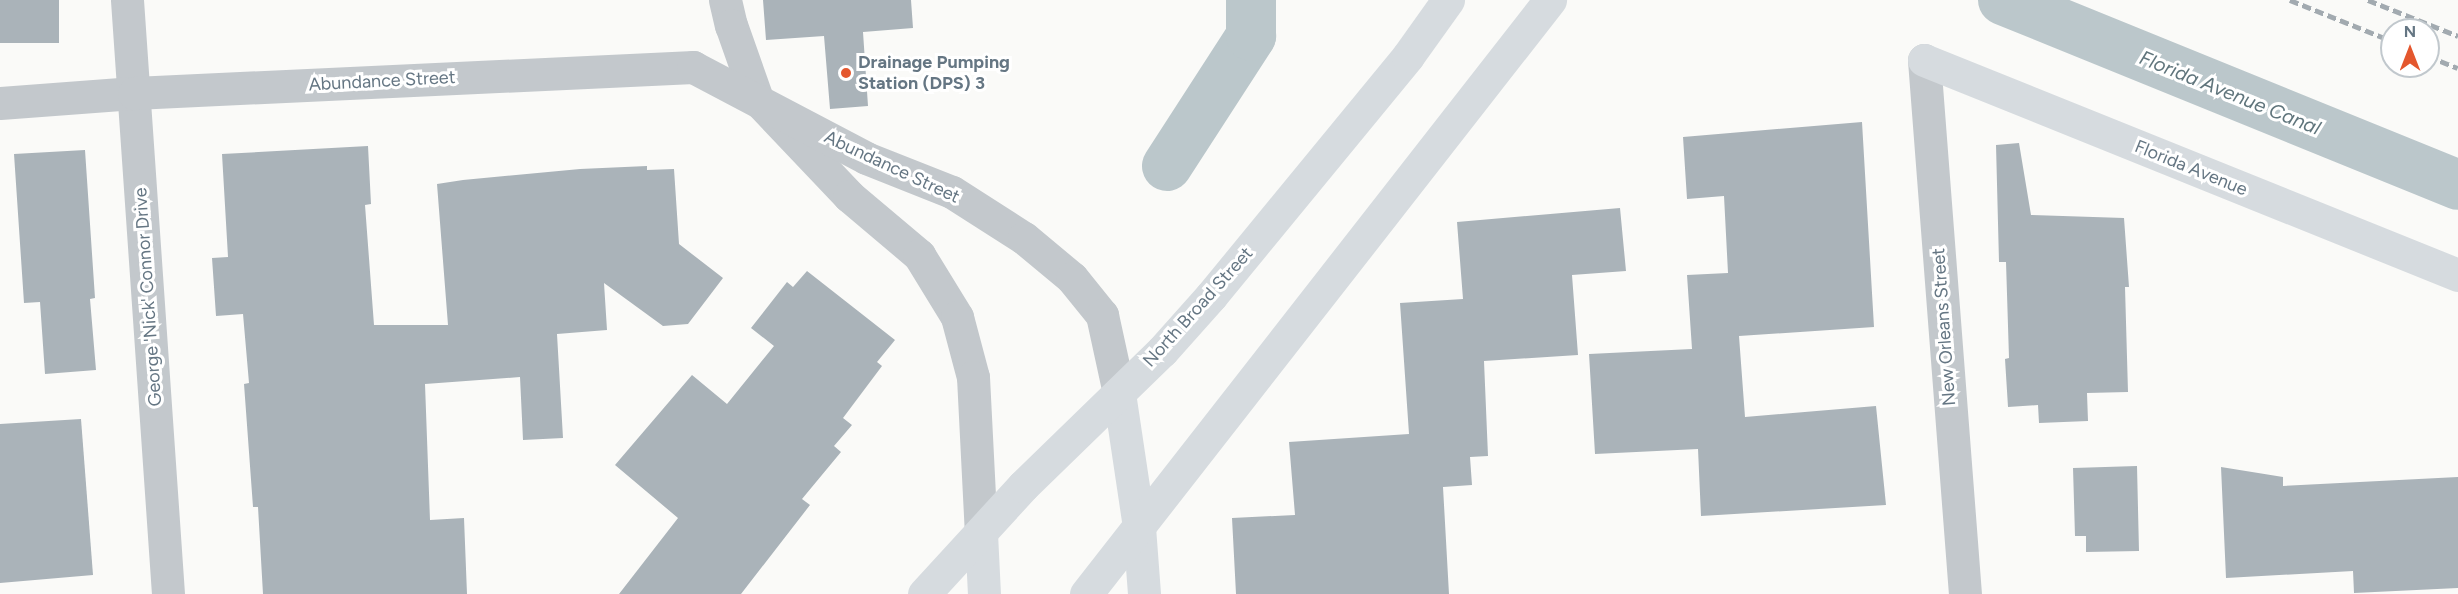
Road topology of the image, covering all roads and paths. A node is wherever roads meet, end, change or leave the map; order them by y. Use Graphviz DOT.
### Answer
graph roads {
  1 [pos="127,0"];
  2 [pos="725,0"];
  3 [pos="1448,0"];
  4 [pos="1550,0"];
  5 [pos="1924,60"];
  6 [pos="134,93"];
  7 [pos="757,99"];
  8 [pos="0,103"];
  9 [pos="2458,275"];
  10 [pos="1119,393"];
  11 [pos="1138,527"];
  12 [pos="981,533"];
  13 [pos="168,594"];
  14 [pos="924,594"];
  15 [pos="984,594"];
  16 [pos="1086,594"];
  17 [pos="1143,594"];
  18 [pos="1965,594"];
  1 -- 6 [label="street, George 'Nick' Connor Drive"];
  2 -- 7 [label="street"];
  3 -- 10 [label="main road, North Broad Street"];
  4 -- 11 [label="main road"];
  5 -- 9 [label="main road, Florida Avenue"];
  5 -- 18 [label="street, New Orleans Street"];
  6 -- 7 [label="street, Abundance Street"];
  6 -- 8 [label="street, Abundance Street"];
  6 -- 13 [label="street, George 'Nick' Connor Drive"];
  7 -- 10 [label="street, Abundance Street"];
  7 -- 12 [label="street, Abundance Street"];
  10 -- 11 [label="main road, Abundance Street"];
  10 -- 12 [label="main road, North Broad Street"];
  11 -- 16 [label="main road"];
  11 -- 17 [label="main road, Abundance Street"];
  12 -- 14 [label="main road, North Broad Street"];
  12 -- 15 [label="main road, Abundance Street"];
}
